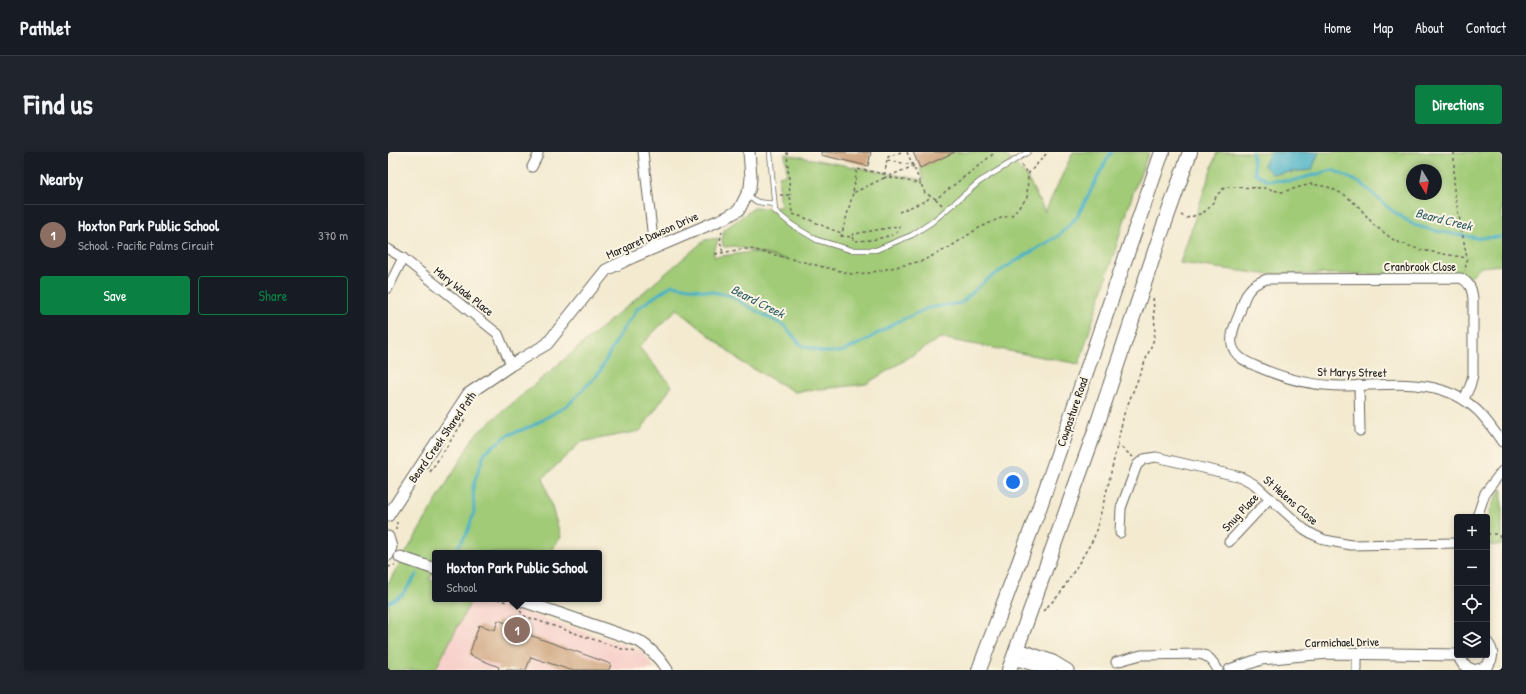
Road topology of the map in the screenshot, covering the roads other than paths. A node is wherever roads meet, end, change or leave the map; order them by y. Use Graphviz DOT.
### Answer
graph roads {
  1 [pos="538,152"];
  2 [pos="643,152"];
  3 [pos="749,152"];
  4 [pos="770,152"];
  5 [pos="1028,152"];
  6 [pos="1162,152"];
  7 [pos="1190,152"];
  8 [pos="532,167"];
  9 [pos="746,196"];
  10 [pos="774,204"];
  11 [pos="654,248"];
  12 [pos="388,249"];
  13 [pos="403,258"];
  14 [pos="1253,285"];
  15 [pos="388,288"];
  16 [pos="511,365"];
  17 [pos="1359,385"];
  18 [pos="1464,399"];
  19 [pos="1360,431"];
  20 [pos="1502,442"];
  21 [pos="1502,471"];
  22 [pos="1270,498"];
  23 [pos="1478,514"];
  24 [pos="392,519"];
  25 [pos="1120,533"];
  26 [pos="392,535"];
  27 [pos="1229,542"];
  28 [pos="1454,543"];
  29 [pos="394,557"];
  30 [pos="432,568"];
  31 [pos="515,602"];
  32 [pos="1357,654"];
  33 [pos="1454,655"];
  34 [pos="1497,655"];
  35 [pos="1460,658"];
  36 [pos="1012,659"];
  37 [pos="1116,662"];
  38 [pos="667,670"];
  39 [pos="979,670"];
  40 [pos="1051,670"];
  41 [pos="1068,670"];
  42 [pos="1218,670"];
  43 [pos="1230,670"];
  44 [pos="1357,670"];
  45 [pos="1474,670"];
  46 [pos="1477,670"];
  1 -- 8 [label="street"];
  2 -- 11 [label="street"];
  3 -- 9 [label="street, Margaret Dawson Drive"];
  4 -- 10 [label="lane"];
  5 -- 10 [label="lane"];
  6 -- 39 [label="main road, Cowpasture Road"];
  7 -- 36 [label="main road"];
  9 -- 10 [label="lane"];
  9 -- 11 [label="street, Margaret Dawson Drive"];
  11 -- 16 [label="street, Margaret Dawson Drive"];
  12 -- 13 [label="street, Mary Wade Place"];
  13 -- 15 [label="street"];
  13 -- 16 [label="street, Mary Wade Place"];
  14 -- 17 [label="street, St Marys Street"];
  14 -- 18 [label="street, Cranbrook Close"];
  16 -- 24 [label="street, Margaret Dawson Drive"];
  17 -- 18 [label="street, St Marys Street"];
  17 -- 19 [label="street"];
  18 -- 20 [label="street, St Marys Street"];
  21 -- 23 [label="street"];
  22 -- 25 [label="street, St Helens Close"];
  22 -- 27 [label="street, Snug Place"];
  22 -- 28 [label="street, St Helens Close"];
  26 -- 29 [label="street"];
  29 -- 30 [label="street"];
  31 -- 38 [label="street"];
  32 -- 33 [label="street, Carmichael Drive"];
  32 -- 43 [label="street, Carmichael Drive"];
  32 -- 44 [label="street"];
  34 -- 46 [label="street"];
  35 -- 45 [label="street"];
  36 -- 40 [label="street"];
  36 -- 41 [label="street"];
  37 -- 42 [label="street"];
}
